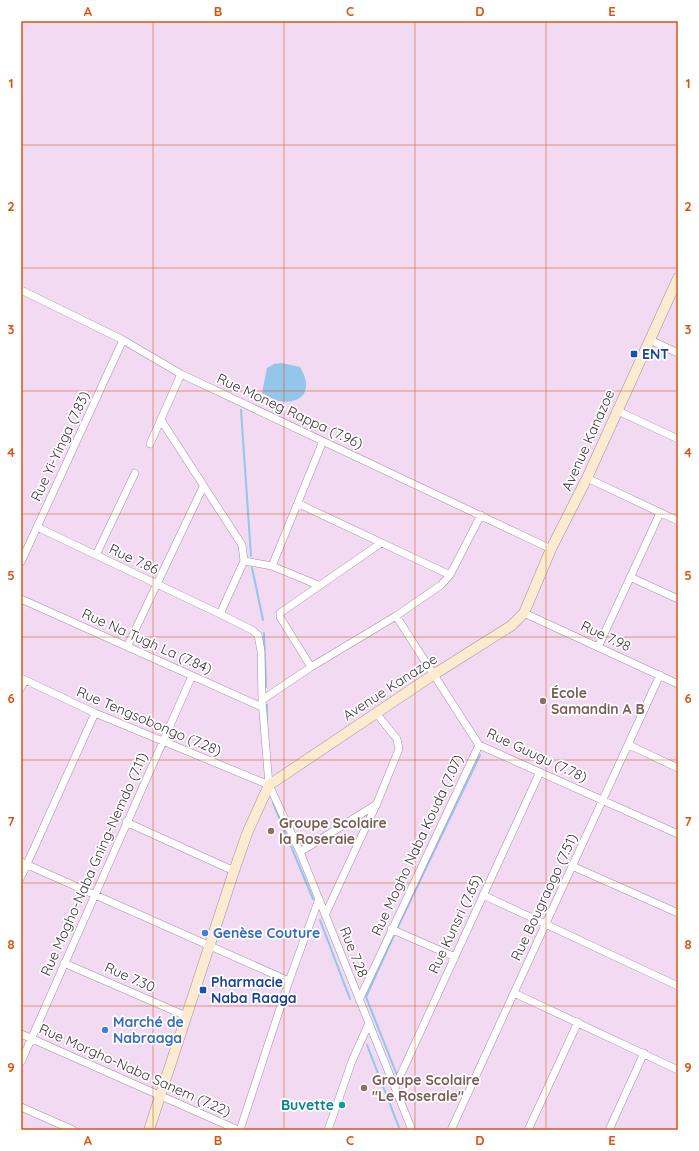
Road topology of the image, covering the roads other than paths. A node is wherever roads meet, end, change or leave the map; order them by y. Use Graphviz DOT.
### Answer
graph roads {
  1 [pos="678,278"];
  2 [pos="21,290"];
  3 [pos="123,340"];
  4 [pos="650,340"];
  5 [pos="678,353"];
  6 [pos="181,374"];
  7 [pos="616,410"];
  8 [pos="161,420"];
  9 [pos="678,439"];
  10 [pos="323,441"];
  11 [pos="150,444"];
  12 [pos="135,473"];
  13 [pos="587,478"];
  14 [pos="203,487"];
  15 [pos="299,504"];
  16 [pos="660,513"];
  17 [pos="481,515"];
  18 [pos="678,521"];
  19 [pos="37,527"];
  20 [pos="381,543"];
  21 [pos="551,549"];
  22 [pos="96,555"];
  23 [pos="244,560"];
  24 [pos="21,562"];
  25 [pos="272,566"];
  26 [pos="450,575"];
  27 [pos="630,577"];
  28 [pos="158,584"];
  29 [pos="318,585"];
  30 [pos="21,599"];
  31 [pos="678,599"];
  32 [pos="524,613"];
  33 [pos="220,614"];
  34 [pos="396,616"];
  35 [pos="127,647"];
  36 [pos="598,647"];
  37 [pos="311,667"];
  38 [pos="433,675"];
  39 [pos="660,675"];
  40 [pos="192,676"];
  41 [pos="23,679"];
  42 [pos="678,684"];
  43 [pos="21,688"];
  44 [pos="262,703"];
  45 [pos="95,713"];
  46 [pos="376,713"];
  47 [pos="162,742"];
  48 [pos="479,745"];
  49 [pos="629,745"];
  50 [pos="678,768"];
  51 [pos="540,772"];
  52 [pos="269,785"];
  53 [pos="602,800"];
  54 [pos="377,803"];
  55 [pos="126,822"];
  56 [pos="678,834"];
  57 [pos="300,852"];
  58 [pos="24,863"];
  59 [pos="572,866"];
  60 [pos="234,871"];
  61 [pos="21,877"];
  62 [pos="95,894"];
  63 [pos="483,895"];
  64 [pos="319,899"];
  65 [pos="678,914"];
  66 [pos="325,915"];
  67 [pos="545,924"];
  68 [pos="391,929"];
  69 [pos="209,946"];
  70 [pos="454,957"];
  71 [pos="64,963"];
  72 [pos="289,981"];
  73 [pos="678,986"];
  74 [pos="514,993"];
  75 [pos="359,1000"];
  76 [pos="186,1016"];
  77 [pos="578,1022"];
  78 [pos="369,1023"];
  79 [pos="21,1034"];
  80 [pos="32,1039"];
  81 [pos="644,1053"];
  82 [pos="21,1062"];
  83 [pos="678,1070"];
  84 [pos="394,1086"];
  85 [pos="161,1096"];
  86 [pos="21,1107"];
  87 [pos="73,1130"];
  88 [pos="149,1130"];
  89 [pos="239,1130"];
  90 [pos="328,1130"];
  91 [pos="412,1130"];
  92 [pos="451,1130"];
  93 [pos="528,1130"];
  94 [pos="610,1130"];
  1 -- 4 [label="street, Avenue Kanazoe"];
  2 -- 3 [label="street, Rue Moneg Rappa (7.96)"];
  3 -- 6 [label="street, Rue Moneg Rappa (7.96)"];
  3 -- 19 [label="street, Rue Yi-Yinga (7.83)"];
  4 -- 5 [label="street"];
  4 -- 7 [label="street, Avenue Kanazoe"];
  6 -- 8 [label="street"];
  6 -- 10 [label="street, Rue Moneg Rappa (7.96)"];
  7 -- 9 [label="street"];
  7 -- 13 [label="street, Avenue Kanazoe"];
  8 -- 11 [label="street"];
  8 -- 14 [label="street"];
  10 -- 15 [label="street"];
  10 -- 17 [label="street, Rue Moneg Rappa (7.96)"];
  12 -- 22 [label="street"];
  13 -- 16 [label="street"];
  13 -- 21 [label="street, Avenue Kanazoe"];
  14 -- 23 [label="street"];
  14 -- 28 [label="street"];
  15 -- 20 [label="street"];
  15 -- 25 [label="street"];
  16 -- 18 [label="street"];
  16 -- 27 [label="street"];
  17 -- 21 [label="street, Rue Moneg Rappa (7.96)"];
  17 -- 26 [label="street"];
  19 -- 22 [label="street, Rue 7.86"];
  19 -- 24 [label="street, Rue Yi-Yinga (7.83)"];
  20 -- 26 [label="street"];
  20 -- 29 [label="street"];
  21 -- 32 [label="street, Avenue Kanazoe"];
  22 -- 28 [label="street, Rue 7.86"];
  23 -- 25 [label="street"];
  23 -- 33 [label="street"];
  25 -- 29 [label="street"];
  26 -- 34 [label="street"];
  27 -- 31 [label="street"];
  27 -- 36 [label="street"];
  28 -- 33 [label="street, Rue 7.86"];
  28 -- 35 [label="street"];
  29 -- 37 [label="street"];
  30 -- 35 [label="street, Rue Na Tugh La (7.84)"];
  32 -- 36 [label="street, Rue 7.98"];
  32 -- 38 [label="street, Avenue Kanazoe"];
  33 -- 44 [label="street, Rue 7.86"];
  34 -- 37 [label="street"];
  34 -- 38 [label="street, Rue Guugu (7.78)"];
  35 -- 40 [label="street, Rue Na Tugh La (7.84)"];
  36 -- 39 [label="street, Rue 7.98"];
  37 -- 44 [label="street"];
  38 -- 46 [label="street, Avenue Kanazoe"];
  38 -- 48 [label="street, Rue Guugu (7.78)"];
  39 -- 42 [label="street, Rue 7.98"];
  39 -- 49 [label="street, Rue Bougraogo (7.51)"];
  40 -- 44 [label="street, Rue Na Tugh La (7.84)"];
  40 -- 47 [label="street, Rue Mogho-Naba Gning-Nemdo (7.11)"];
  41 -- 43 [label="street"];
  41 -- 45 [label="street, Rue Tengsobongo (7.28)"];
  44 -- 52 [label="street, Rue 7.28"];
  45 -- 47 [label="street, Rue Tengsobongo (7.28)"];
  45 -- 58 [label="street"];
  46 -- 52 [label="street, Avenue Kanazoe"];
  46 -- 54 [label="street"];
  47 -- 52 [label="street, Rue Tengsobongo (7.28)"];
  47 -- 55 [label="street, Rue Mogho-Naba Gning-Nemdo (7.11)"];
  48 -- 51 [label="street, Rue Guugu (7.78)"];
  48 -- 68 [label="street, Rue Mogho Naba Kouda (7.07)"];
  49 -- 50 [label="street"];
  49 -- 53 [label="street, Rue Bougraogo (7.51)"];
  51 -- 53 [label="street, Rue Guugu (7.78)"];
  51 -- 63 [label="street, Rue Kunsri (7.65)"];
  52 -- 57 [label="street, Rue 7.28"];
  52 -- 60 [label="street"];
  53 -- 56 [label="street, Rue Guugu (7.78)"];
  53 -- 59 [label="street, Rue Bougraogo (7.51)"];
  54 -- 57 [label="street"];
  54 -- 66 [label="street"];
  55 -- 60 [label="street"];
  55 -- 62 [label="street, Rue Mogho-Naba Gning-Nemdo (7.11)"];
  57 -- 64 [label="street, Rue 7.28"];
  58 -- 61 [label="street"];
  58 -- 62 [label="street"];
  59 -- 65 [label="street"];
  59 -- 67 [label="street, Rue Bougraogo (7.51)"];
  60 -- 69 [label="street"];
  62 -- 69 [label="street"];
  62 -- 71 [label="street, Rue Mogho-Naba Gning-Nemdo (7.11)"];
  63 -- 67 [label="street"];
  63 -- 70 [label="street, Rue Kunsri (7.65)"];
  64 -- 66 [label="street, Rue 7.28"];
  64 -- 72 [label="street"];
  66 -- 75 [label="street, Rue 7.28"];
  67 -- 73 [label="street"];
  67 -- 74 [label="street, Rue Bougraogo (7.51)"];
  68 -- 70 [label="street"];
  68 -- 75 [label="street, Rue Mogho Naba Kouda (7.07)"];
  69 -- 72 [label="street"];
  69 -- 76 [label="street"];
  70 -- 84 [label="street, Rue Kunsri (7.65)"];
  71 -- 76 [label="street, Rue 7.30"];
  71 -- 80 [label="street, Rue Mogho-Naba Gning-Nemdo (7.11)"];
  72 -- 89 [label="street"];
  74 -- 77 [label="street"];
  74 -- 92 [label="street, Rue Bougraogo (7.51)"];
  75 -- 78 [label="street, Rue 7.28"];
  76 -- 85 [label="street"];
  77 -- 81 [label="street"];
  77 -- 93 [label="street"];
  78 -- 84 [label="street, Rue 7.28"];
  78 -- 90 [label="street"];
  79 -- 80 [label="street, Rue Morgho-Naba Sanem (7.22)"];
  80 -- 82 [label="street, Rue Mogho-Naba Gning-Nemdo (7.11)"];
  80 -- 85 [label="street, Rue Morgho-Naba Sanem (7.22)"];
  81 -- 83 [label="street"];
  81 -- 94 [label="street"];
  84 -- 91 [label="street, Rue 7.28"];
  85 -- 88 [label="street"];
  85 -- 89 [label="street, Rue Morgho-Naba Sanem (7.22)"];
  86 -- 87 [label="street"];
}
